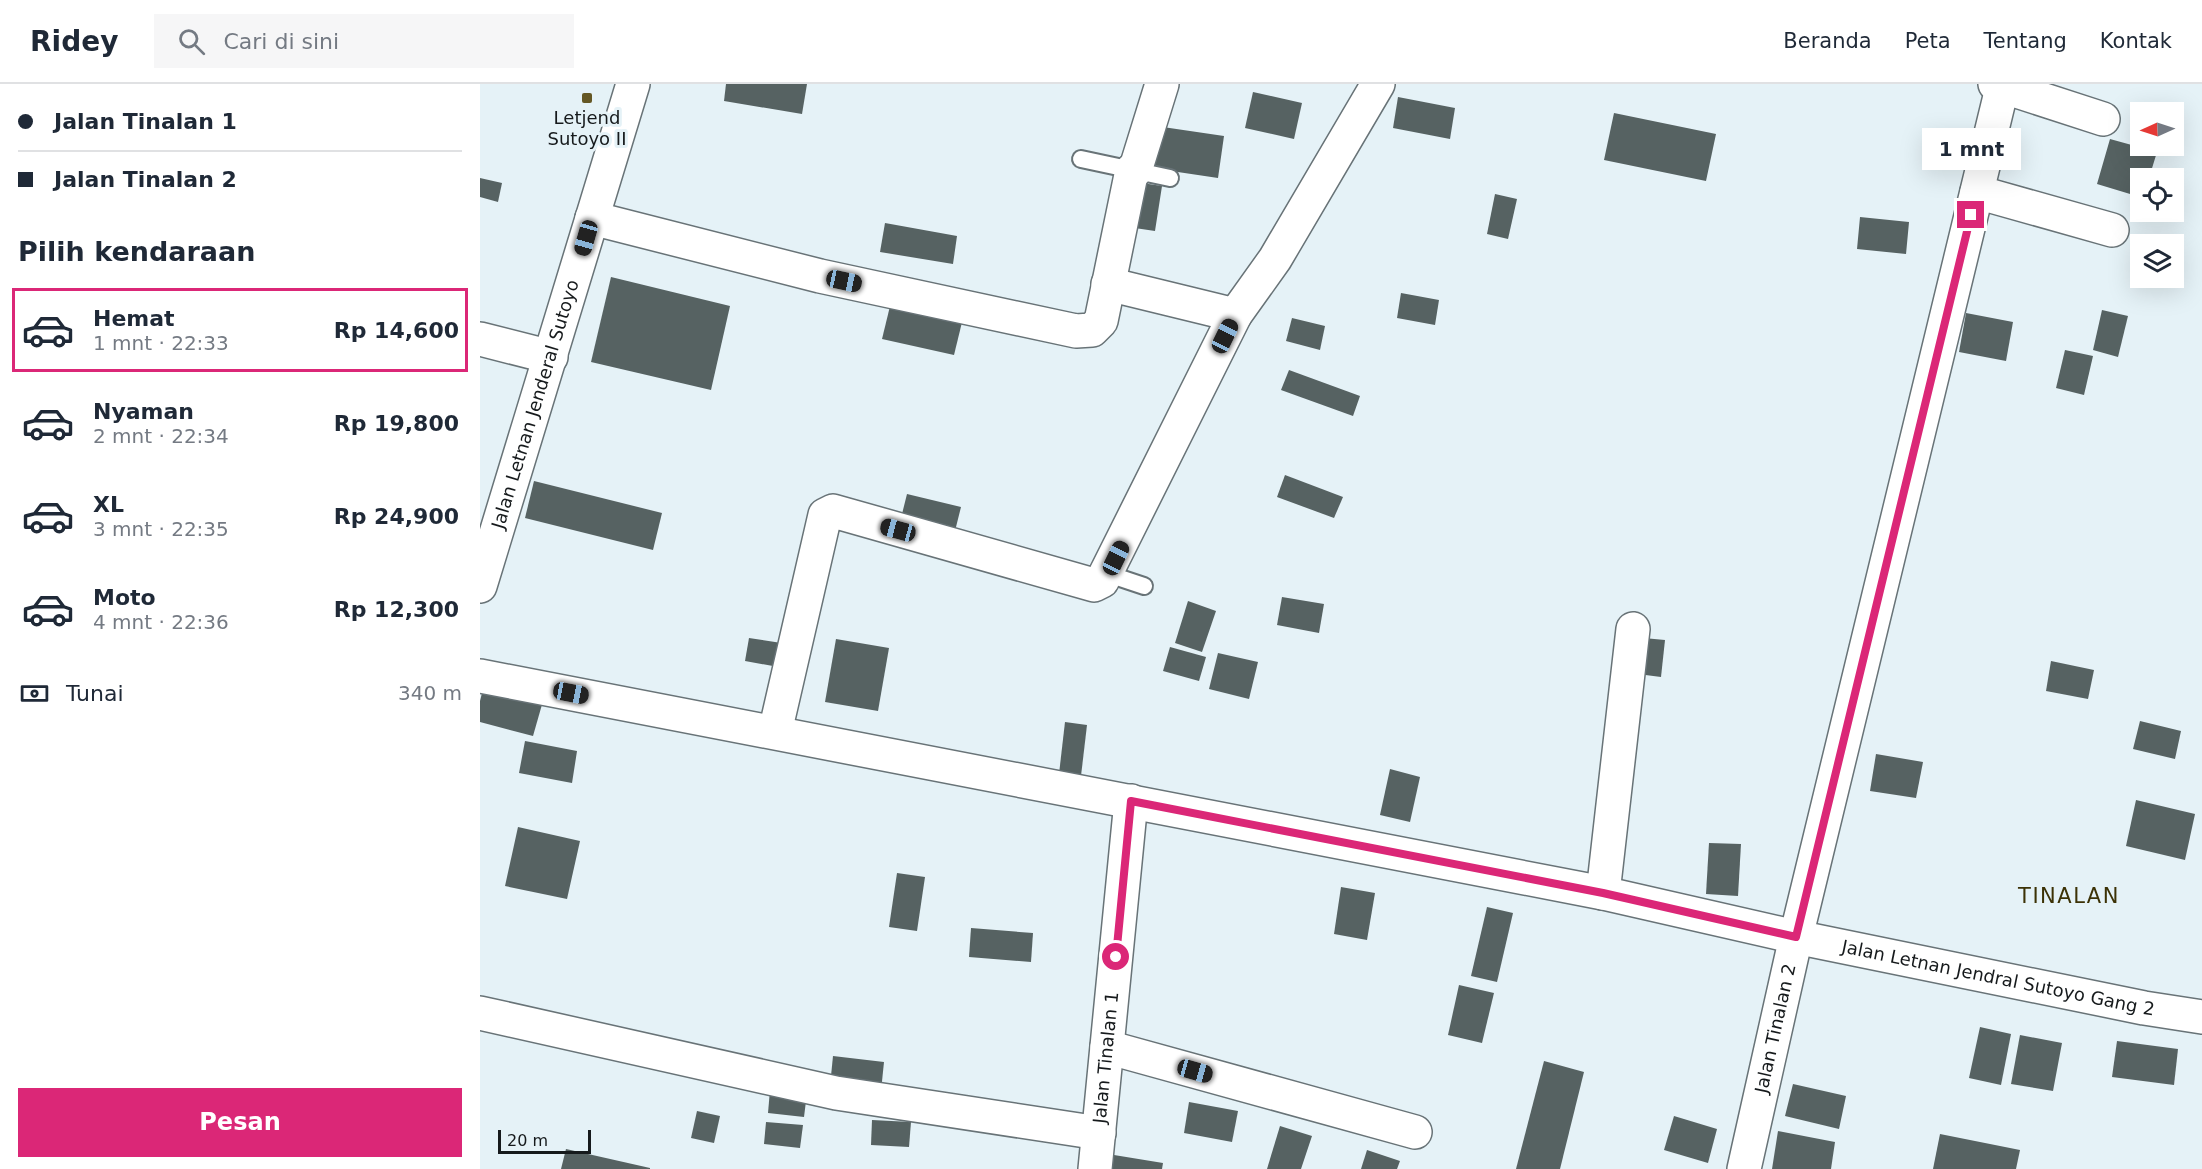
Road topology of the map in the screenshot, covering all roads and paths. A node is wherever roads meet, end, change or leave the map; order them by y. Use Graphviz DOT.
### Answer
graph roads {
  1 [pos="633,84"];
  2 [pos="1162,84"];
  3 [pos="1378,84"];
  4 [pos="2000,85"];
  5 [pos="2103,119"];
  6 [pos="1081,159"];
  7 [pos="1134,171"];
  8 [pos="1170,178"];
  9 [pos="1977,192"];
  10 [pos="592,218"];
  11 [pos="2112,230"];
  12 [pos="1108,284"];
  13 [pos="1235,315"];
  14 [pos="480,339"];
  15 [pos="550,357"];
  16 [pos="1108,574"];
  17 [pos="1144,585"];
  18 [pos="480,586"];
  19 [pos="1633,629"];
  20 [pos="480,676"];
  21 [pos="775,732"];
  22 [pos="1131,801"];
  23 [pos="1603,893"];
  24 [pos="1796,937"];
  25 [pos="480,1012"];
  26 [pos="2202,1017"];
  27 [pos="1107,1047"];
  28 [pos="1099,1132"];
  29 [pos="1415,1132"];
  30 [pos="1095,1169"];
  31 [pos="1744,1169"];
  1 -- 10 [label="street, Jalan Letnan Jenderal Sutoyo"];
  2 -- 7 [label="street"];
  3 -- 13 [label="street"];
  4 -- 5 [label="street"];
  4 -- 9 [label="street, Jalan Tinalan 2"];
  6 -- 7 [label="lane"];
  7 -- 8 [label="lane"];
  7 -- 12 [label="street"];
  9 -- 11 [label="street"];
  9 -- 24 [label="street, Jalan Tinalan 2"];
  10 -- 12 [label="street"];
  10 -- 15 [label="street, Jalan Letnan Jenderal Sutoyo"];
  12 -- 13 [label="street"];
  13 -- 16 [label="street"];
  14 -- 15 [label="street"];
  15 -- 18 [label="street, Jalan Letnan Jenderal Sutoyo"];
  16 -- 17 [label="lane"];
  16 -- 21 [label="street"];
  19 -- 23 [label="street"];
  20 -- 21 [label="street, Jalan Letnan Jendral Sutoyo Gang 2"];
  21 -- 22 [label="street, Jalan Letnan Jendral Sutoyo Gang 2"];
  22 -- 23 [label="street, Jalan Letnan Jendral Sutoyo Gang 2"];
  22 -- 27 [label="street, Jalan Tinalan 1"];
  23 -- 24 [label="street, Jalan Letnan Jendral Sutoyo Gang 2"];
  24 -- 26 [label="street, Jalan Letnan Jendral Sutoyo Gang 2"];
  24 -- 31 [label="street, Jalan Tinalan 2"];
  25 -- 28 [label="street"];
  27 -- 28 [label="street, Jalan Tinalan 1"];
  27 -- 29 [label="street"];
  28 -- 30 [label="street, Jalan Tinalan 1"];
}
